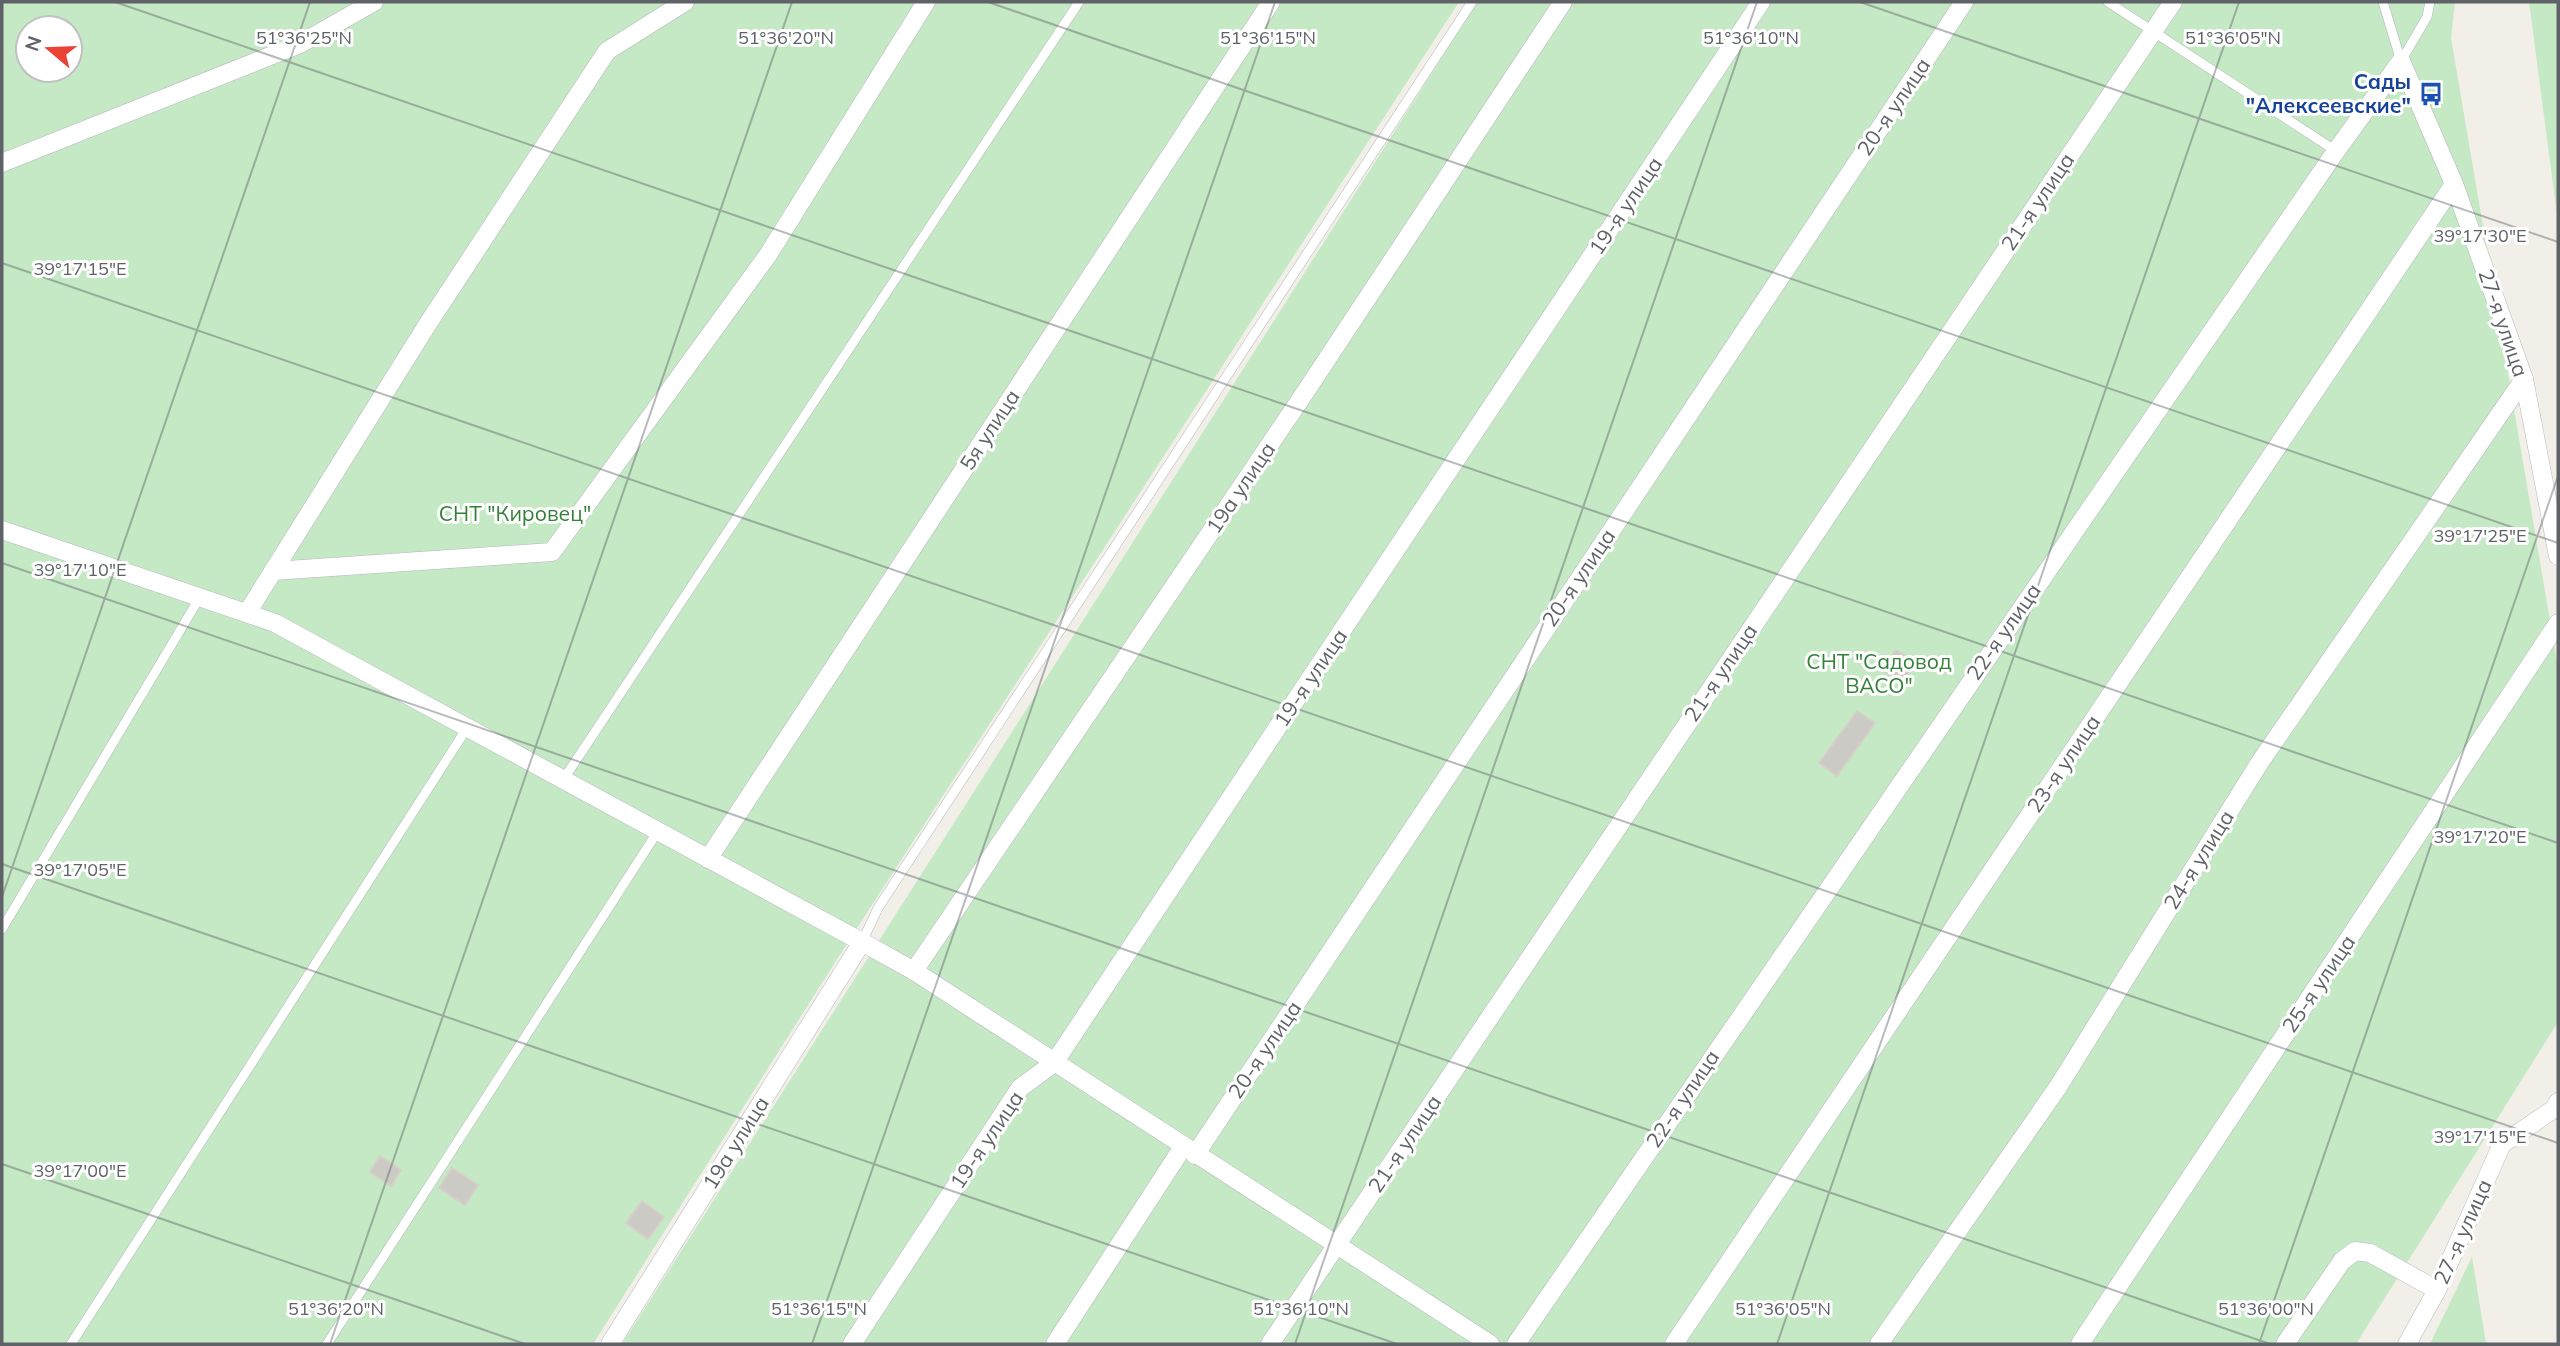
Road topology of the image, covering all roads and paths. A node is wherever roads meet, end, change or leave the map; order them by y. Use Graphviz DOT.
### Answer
graph roads {
  1 [pos="374,2"];
  2 [pos="685,2"];
  3 [pos="926,2"];
  4 [pos="1079,2"];
  5 [pos="1271,2"];
  6 [pos="1472,2"];
  7 [pos="1563,2"];
  8 [pos="1761,2"];
  9 [pos="1964,2"];
  10 [pos="2108,2"];
  11 [pos="2173,2"];
  12 [pos="2383,2"];
  13 [pos="2430,2"];
  14 [pos="2153,30"];
  15 [pos="2401,61"];
  16 [pos="2336,151"];
  17 [pos="2,163"];
  18 [pos="2454,184"];
  19 [pos="2524,379"];
  20 [pos="2,530"];
  21 [pos="2558,556"];
  22 [pos="273,571"];
  23 [pos="200,597"];
  24 [pos="247,613"];
  25 [pos="2558,623"];
  26 [pos="468,727"];
  27 [pos="563,780"];
  28 [pos="658,831"];
  29 [pos="708,859"];
  30 [pos="2,929"];
  31 [pos="862,942"];
  32 [pos="914,971"];
  33 [pos="1055,1063"];
  34 [pos="2558,1102"];
  35 [pos="1189,1151"];
  36 [pos="1336,1247"];
  37 [pos="2437,1290"];
  38 [pos="71,1344"];
  39 [pos="327,1344"];
  40 [pos="610,1344"];
  41 [pos="852,1344"];
  42 [pos="1055,1344"];
  43 [pos="1270,1344"];
  44 [pos="1490,1344"];
  45 [pos="1517,1344"];
  46 [pos="1674,1344"];
  47 [pos="1879,1344"];
  48 [pos="2080,1344"];
  49 [pos="2285,1344"];
  50 [pos="2407,1344"];
  1 -- 17 [label="street"];
  2 -- 22 [label="street"];
  3 -- 22 [label="street"];
  4 -- 27 [label="lane"];
  5 -- 29 [label="street, 5я улица"];
  6 -- 31 [label="lane"];
  7 -- 32 [label="street, 19а улица"];
  8 -- 33 [label="street, 19-я улица"];
  9 -- 35 [label="street, 20-я улица"];
  10 -- 14 [label="lane"];
  11 -- 14 [label="street, 21-я улица"];
  12 -- 15 [label="lane"];
  13 -- 15 [label="lane"];
  14 -- 16 [label="lane"];
  14 -- 36 [label="street, 21-я улица"];
  15 -- 16 [label="street, 22-я улица"];
  15 -- 18 [label="street, 27-я улица"];
  16 -- 45 [label="street, 22-я улица"];
  18 -- 19 [label="street, 27-я улица"];
  18 -- 46 [label="street, 23-я улица"];
  19 -- 21 [label="street, 27-я улица"];
  19 -- 47 [label="street, 24-я улица"];
  20 -- 23 [label="street"];
  22 -- 24 [label="street"];
  23 -- 24 [label="street"];
  23 -- 30 [label="lane"];
  24 -- 26 [label="street"];
  25 -- 48 [label="street, 25-я улица"];
  26 -- 27 [label="street"];
  26 -- 38 [label="lane"];
  27 -- 28 [label="street"];
  28 -- 29 [label="street"];
  28 -- 39 [label="lane"];
  29 -- 31 [label="street"];
  31 -- 32 [label="street"];
  31 -- 40 [label="street, 19а улица"];
  32 -- 33 [label="street"];
  33 -- 35 [label="street"];
  33 -- 41 [label="street, 19-я улица"];
  34 -- 37 [label="street, 27-я улица"];
  35 -- 36 [label="street"];
  35 -- 42 [label="street, 20-я улица"];
  36 -- 43 [label="street, 21-я улица"];
  36 -- 44 [label="street"];
  37 -- 49 [label="street"];
  37 -- 50 [label="street, 27-я улица"];
}
